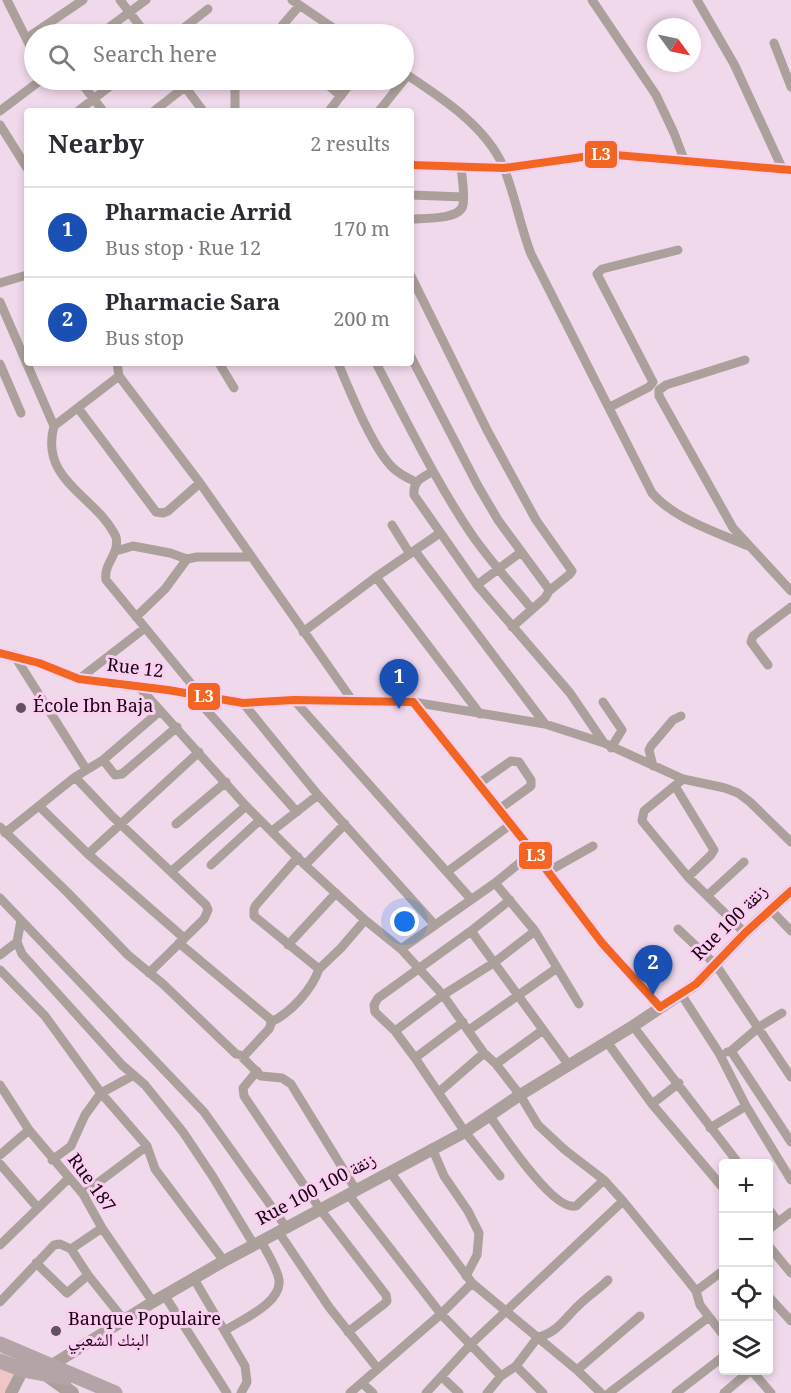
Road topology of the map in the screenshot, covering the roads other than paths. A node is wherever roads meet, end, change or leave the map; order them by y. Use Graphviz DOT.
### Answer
graph roads {
  1 [pos="7,0"];
  2 [pos="83,0"];
  3 [pos="120,0"];
  4 [pos="146,0"];
  5 [pos="592,0"];
  6 [pos="697,0"];
  7 [pos="295,3"];
  8 [pos="208,9"];
  9 [pos="129,13"];
  10 [pos="48,24"];
  11 [pos="114,24"];
  12 [pos="138,24"];
  13 [pos="189,24"];
  14 [pos="281,24"];
  15 [pos="327,24"];
  16 [pos="24,32"];
  17 [pos="774,43"];
  18 [pos="414,81"];
  19 [pos="791,87"];
  20 [pos="28,90"];
  21 [pos="86,90"];
  22 [pos="105,90"];
  23 [pos="176,90"];
  24 [pos="188,90"];
  25 [pos="235,90"];
  26 [pos="334,90"];
  27 [pos="346,90"];
  28 [pos="394,90"];
  29 [pos="341,96"];
  30 [pos="93,99"];
  31 [pos="82,108"];
  32 [pos="100,108"];
  33 [pos="157,108"];
  34 [pos="201,108"];
  35 [pos="235,108"];
  36 [pos="331,108"];
  37 [pos="381,108"];
  38 [pos="0,111"];
  39 [pos="0,125"];
  40 [pos="23,154"];
  41 [pos="685,162"];
  42 [pos="414,165"];
  43 [pos="461,167"];
  44 [pos="504,168"];
  45 [pos="787,170"];
  46 [pos="414,195"];
  47 [pos="463,197"];
  48 [pos="414,219"];
  49 [pos="678,250"];
  50 [pos="24,276"];
  51 [pos="0,283"];
  52 [pos="414,289"];
  53 [pos="0,302"];
  54 [pos="24,357"];
  55 [pos="745,360"];
  56 [pos="414,363"];
  57 [pos="0,364"];
  58 [pos="28,366"];
  59 [pos="117,366"];
  60 [pos="221,366"];
  61 [pos="339,366"];
  62 [pos="378,366"];
  63 [pos="119,376"];
  64 [pos="234,388"];
  65 [pos="610,407"];
  66 [pos="78,408"];
  67 [pos="21,413"];
  68 [pos="54,426"];
  69 [pos="432,472"];
  70 [pos="416,482"];
  71 [pos="200,483"];
  72 [pos="392,525"];
  73 [pos="440,533"];
  74 [pos="748,546"];
  75 [pos="116,551"];
  76 [pos="413,552"];
  77 [pos="521,552"];
  78 [pos="251,557"];
  79 [pos="187,559"];
  80 [pos="498,568"];
  81 [pos="376,577"];
  82 [pos="477,585"];
  83 [pos="549,591"];
  84 [pos="791,591"];
  85 [pos="791,607"];
  86 [pos="531,608"];
  87 [pos="136,617"];
  88 [pos="512,627"];
  89 [pos="145,628"];
  90 [pos="303,632"];
  91 [pos="0,653"];
  92 [pos="14,655"];
  93 [pos="768,665"];
  94 [pos="79,679"];
  95 [pos="140,688"];
  96 [pos="197,696"];
  97 [pos="294,700"];
  98 [pos="352,700"];
  99 [pos="413,702"];
  100 [pos="603,702"];
  101 [pos="243,703"];
  102 [pos="160,711"];
  103 [pos="480,714"];
  104 [pos="681,716"];
  105 [pos="545,723"];
  106 [pos="177,727"];
  107 [pos="607,746"];
  108 [pos="199,752"];
  109 [pos="103,760"];
  110 [pos="653,766"];
  111 [pos="86,769"];
  112 [pos="75,777"];
  113 [pos="683,779"];
  114 [pos="226,782"];
  115 [pos="478,784"];
  116 [pos="675,786"];
  117 [pos="318,795"];
  118 [pos="39,806"];
  119 [pos="246,806"];
  120 [pos="498,810"];
  121 [pos="297,813"];
  122 [pos="260,820"];
  123 [pos="120,823"];
  124 [pos="176,824"];
  125 [pos="345,824"];
  126 [pos="510,825"];
  127 [pos="3,830"];
  128 [pos="272,831"];
  129 [pos="791,842"];
  130 [pos="593,846"];
  131 [pos="533,852"];
  132 [pos="88,854"];
  133 [pos="302,861"];
  134 [pos="744,862"];
  135 [pos="211,865"];
  136 [pos="172,871"];
  137 [pos="447,872"];
  138 [pos="547,872"];
  139 [pos="688,877"];
  140 [pos="495,883"];
  141 [pos="791,891"];
  142 [pos="336,893"];
  143 [pos="708,894"];
  144 [pos="0,897"];
  145 [pos="470,898"];
  146 [pos="510,900"];
  147 [pos="770,909"];
  148 [pos="21,920"];
  149 [pos="365,920"];
  150 [pos="434,924"];
  151 [pos="678,929"];
  152 [pos="471,931"];
  153 [pos="536,931"];
  154 [pos="791,931"];
  155 [pos="745,933"];
  156 [pos="181,940"];
  157 [pos="17,942"];
  158 [pos="288,945"];
  159 [pos="401,949"];
  160 [pos="0,955"];
  161 [pos="495,962"];
  162 [pos="716,965"];
  163 [pos="418,968"];
  164 [pos="557,968"];
  165 [pos="319,969"];
  166 [pos="0,970"];
  167 [pos="149,973"];
  168 [pos="681,994"];
  169 [pos="443,995"];
  170 [pos="519,995"];
  171 [pos="579,1004"];
  172 [pos="660,1007"];
  173 [pos="782,1013"];
  174 [pos="271,1022"];
  175 [pos="466,1026"];
  176 [pos="633,1026"];
  177 [pos="759,1027"];
  178 [pos="543,1030"];
  179 [pos="395,1031"];
  180 [pos="607,1042"];
  181 [pos="731,1051"];
  182 [pos="484,1053"];
  183 [pos="719,1053"];
  184 [pos="791,1053"];
  185 [pos="242,1057"];
  186 [pos="415,1058"];
  187 [pos="781,1060"];
  188 [pos="496,1064"];
  189 [pos="568,1064"];
  190 [pos="257,1071"];
  191 [pos="135,1075"];
  192 [pos="791,1077"];
  193 [pos="678,1083"];
  194 [pos="1,1090"];
  195 [pos="439,1092"];
  196 [pos="101,1094"];
  197 [pos="520,1095"];
  198 [pos="652,1104"];
  199 [pos="746,1106"];
  200 [pos="489,1115"];
  201 [pos="710,1128"];
  202 [pos="29,1130"];
  203 [pos="465,1132"];
  204 [pos="791,1143"];
  205 [pos="147,1146"];
  206 [pos="432,1148"];
  207 [pos="0,1155"];
  208 [pos="735,1159"];
  209 [pos="52,1160"];
  210 [pos="0,1164"];
  211 [pos="390,1172"];
  212 [pos="500,1176"];
  213 [pos="68,1179"];
  214 [pos="604,1180"];
  215 [pos="791,1180"];
  216 [pos="719,1182"];
  217 [pos="352,1192"];
  218 [pos="82,1194"];
  219 [pos="624,1201"];
  220 [pos="38,1208"];
  221 [pos="320,1209"];
  222 [pos="791,1212"];
  223 [pos="772,1213"];
  224 [pos="778,1222"];
  225 [pos="773,1226"];
  226 [pos="102,1228"];
  227 [pos="282,1229"];
  228 [pos="257,1243"];
  229 [pos="0,1245"];
  230 [pos="70,1249"];
  231 [pos="773,1251"];
  232 [pos="224,1261"];
  233 [pos="36,1263"];
  234 [pos="790,1270"];
  235 [pos="719,1273"];
  236 [pos="88,1275"];
  237 [pos="194,1279"];
  238 [pos="469,1279"];
  239 [pos="608,1280"];
  240 [pos="696,1291"];
  241 [pos="165,1296"];
  242 [pos="773,1301"];
  243 [pos="0,1302"];
  244 [pos="153,1302"];
  245 [pos="507,1310"];
  246 [pos="441,1314"];
  247 [pos="640,1316"];
  248 [pos="709,1317"];
  249 [pos="124,1320"];
  250 [pos="791,1321"];
  251 [pos="226,1330"];
  252 [pos="719,1331"];
  253 [pos="348,1332"];
  254 [pos="538,1337"];
  255 [pos="0,1344"];
  256 [pos="471,1344"];
  257 [pos="31,1356"];
  258 [pos="719,1359"];
  259 [pos="0,1360"];
  260 [pos="516,1366"];
  261 [pos="378,1369"];
  262 [pos="23,1370"];
  263 [pos="49,1370"];
  264 [pos="578,1370"];
  265 [pos="746,1375"];
  266 [pos="755,1375"];
  267 [pos="501,1376"];
  268 [pos="442,1377"];
  269 [pos="362,1383"];
  270 [pos="11,1393"];
  271 [pos="72,1393"];
  272 [pos="115,1393"];
  273 [pos="227,1393"];
  274 [pos="241,1393"];
  275 [pos="351,1393"];
  276 [pos="372,1393"];
  277 [pos="426,1393"];
  278 [pos="459,1393"];
  279 [pos="488,1393"];
  280 [pos="543,1393"];
  281 [pos="601,1393"];
  282 [pos="609,1393"];
  283 [pos="676,1393"];
  284 [pos="724,1393"];
  285 [pos="771,1393"];
  1 -- 16 [label="street"];
  2 -- 10 [label="street"];
  3 -- 9 [label="street"];
  4 -- 9 [label="street"];
  5 -- 41 [label="street"];
  6 -- 45 [label="street"];
  7 -- 14 [label="street"];
  7 -- 15 [label="street"];
  8 -- 13 [label="street"];
  9 -- 11 [label="street"];
  9 -- 12 [label="street"];
  17 -- 19 [label="street"];
  18 -- 44 [label="street"];
  20 -- 38 [label="street"];
  21 -- 30 [label="street"];
  22 -- 30 [label="street"];
  23 -- 33 [label="street"];
  24 -- 34 [label="street"];
  25 -- 35 [label="street"];
  26 -- 29 [label="street"];
  27 -- 29 [label="street"];
  28 -- 37 [label="street"];
  29 -- 36 [label="street"];
  30 -- 31 [label="street"];
  30 -- 32 [label="street"];
  39 -- 40 [label="street"];
  41 -- 44 [label="street"];
  41 -- 45 [label="street"];
  42 -- 43 [label="street"];
  43 -- 44 [label="street"];
  43 -- 47 [label="street"];
  44 -- 65 [label="street"];
  46 -- 47 [label="street"];
  47 -- 48 [label="street"];
  49 -- 65 [label="street"];
  50 -- 51 [label="street"];
  52 -- 83 [label="street"];
  53 -- 54 [label="street"];
  55 -- 74 [label="street"];
  56 -- 77 [label="street"];
  57 -- 67 [label="street"];
  58 -- 68 [label="street"];
  59 -- 63 [label="street"];
  60 -- 64 [label="street"];
  61 -- 70 [label="street"];
  62 -- 69 [label="street"];
  63 -- 66 [label="street"];
  63 -- 71 [label="street"];
  65 -- 74 [label="street"];
  66 -- 68 [label="street"];
  66 -- 71 [label="street"];
  68 -- 75 [label="street"];
  69 -- 70 [label="street"];
  69 -- 80 [label="street"];
  70 -- 73 [label="street"];
  71 -- 78 [label="street"];
  72 -- 76 [label="street"];
  73 -- 76 [label="street"];
  73 -- 82 [label="street"];
  74 -- 84 [label="street"];
  75 -- 79 [label="street"];
  75 -- 87 [label="street"];
  76 -- 81 [label="street"];
  76 -- 105 [label="street"];
  77 -- 80 [label="street"];
  77 -- 83 [label="street"];
  78 -- 79 [label="street"];
  78 -- 90 [label="street"];
  79 -- 87 [label="street"];
  80 -- 82 [label="street"];
  80 -- 86 [label="street"];
  81 -- 90 [label="street"];
  81 -- 103 [label="street"];
  82 -- 88 [label="street"];
  83 -- 86 [label="street"];
  85 -- 93 [label="street"];
  86 -- 88 [label="street"];
  87 -- 89 [label="street"];
  88 -- 107 [label="street"];
  89 -- 94 [label="street"];
  89 -- 96 [label="street"];
  90 -- 98 [label="street"];
  91 -- 92 [label="street, Rue 12"];
  92 -- 94 [label="street, Rue 12"];
  92 -- 111 [label="street"];
  94 -- 95 [label="street, Rue 12"];
  95 -- 96 [label="street, Rue 12"];
  95 -- 102 [label="street"];
  96 -- 101 [label="street, Rue 12"];
  96 -- 121 [label="street"];
  97 -- 98 [label="street, Rue 12"];
  97 -- 101 [label="street, Rue 12"];
  97 -- 137 [label="street"];
  98 -- 99 [label="street, Rue 12"];
  99 -- 103 [label="street, Rue 12"];
  99 -- 115 [label="street"];
  100 -- 107 [label="street"];
  101 -- 117 [label="street"];
  102 -- 106 [label="street"];
  102 -- 109 [label="street"];
  103 -- 105 [label="street, Rue 12"];
  104 -- 110 [label="street"];
  105 -- 107 [label="street, Rue 12"];
  106 -- 108 [label="street"];
  106 -- 109 [label="street"];
  107 -- 110 [label="street, Rue 12"];
  108 -- 114 [label="street"];
  108 -- 123 [label="street"];
  109 -- 111 [label="street"];
  110 -- 113 [label="street, Rue 12"];
  111 -- 112 [label="street"];
  112 -- 118 [label="street"];
  112 -- 123 [label="street"];
  113 -- 116 [label="street"];
  113 -- 129 [label="street, Rue 12"];
  114 -- 119 [label="street"];
  114 -- 124 [label="street"];
  115 -- 120 [label="street"];
  115 -- 120 [label="street"];
  116 -- 139 [label="street"];
  116 -- 139 [label="street"];
  117 -- 121 [label="street"];
  117 -- 125 [label="street"];
  118 -- 127 [label="street"];
  118 -- 132 [label="street"];
  119 -- 122 [label="street"];
  119 -- 136 [label="street"];
  120 -- 126 [label="street"];
  121 -- 128 [label="street"];
  122 -- 128 [label="street"];
  122 -- 135 [label="street"];
  123 -- 132 [label="street"];
  123 -- 136 [label="street"];
  125 -- 133 [label="street"];
  125 -- 150 [label="street"];
  126 -- 131 [label="street"];
  126 -- 137 [label="street"];
  127 -- 167 [label="street"];
  128 -- 133 [label="street"];
  130 -- 138 [label="street"];
  131 -- 138 [label="street"];
  131 -- 140 [label="street"];
  132 -- 156 [label="street"];
  133 -- 142 [label="street"];
  133 -- 158 [label="street"];
  134 -- 143 [label="street"];
  136 -- 156 [label="street"];
  137 -- 145 [label="street"];
  138 -- 172 [label="street"];
  139 -- 143 [label="street"];
  140 -- 145 [label="street"];
  140 -- 146 [label="street"];
  141 -- 147 [label="street, Rue 100 زنقة"];
  142 -- 149 [label="street"];
  142 -- 158 [label="street"];
  143 -- 155 [label="street"];
  144 -- 148 [label="street"];
  145 -- 150 [label="street"];
  146 -- 152 [label="street"];
  146 -- 153 [label="street"];
  147 -- 154 [label="street"];
  147 -- 155 [label="street, Rue 100 زنقة"];
  148 -- 157 [label="street"];
  148 -- 227 [label="street"];
  149 -- 159 [label="street"];
  149 -- 165 [label="street"];
  150 -- 159 [label="street"];
  151 -- 162 [label="street"];
  152 -- 161 [label="street"];
  152 -- 163 [label="street"];
  153 -- 161 [label="street"];
  153 -- 164 [label="street"];
  155 -- 162 [label="street, Rue 100 زنقة"];
  156 -- 167 [label="street"];
  156 -- 174 [label="street"];
  157 -- 160 [label="street"];
  157 -- 191 [label="street"];
  158 -- 165 [label="street"];
  159 -- 163 [label="street"];
  161 -- 169 [label="street"];
  161 -- 170 [label="street"];
  162 -- 168 [label="street, Rue 100 زنقة"];
  162 -- 177 [label="street"];
  163 -- 169 [label="street"];
  163 -- 179 [label="street"];
  164 -- 170 [label="street"];
  164 -- 171 [label="street"];
  165 -- 174 [label="street"];
  166 -- 196 [label="street"];
  167 -- 185 [label="street"];
  168 -- 172 [label="street, Rue 100 زنقة"];
  168 -- 183 [label="street"];
  169 -- 175 [label="street"];
  169 -- 179 [label="street"];
  170 -- 175 [label="street"];
  170 -- 178 [label="street"];
  172 -- 176 [label="street, Rue 100 زنقة"];
  173 -- 177 [label="street"];
  174 -- 185 [label="street"];
  175 -- 182 [label="street"];
  175 -- 186 [label="street"];
  176 -- 180 [label="street, Rue 100 زنقة"];
  176 -- 193 [label="street"];
  177 -- 181 [label="street"];
  177 -- 187 [label="street"];
  178 -- 188 [label="street"];
  178 -- 189 [label="street"];
  179 -- 186 [label="street"];
  180 -- 189 [label="street, Rue 100 زنقة 100"];
  180 -- 198 [label="street"];
  181 -- 183 [label="street"];
  181 -- 204 [label="street"];
  182 -- 188 [label="street"];
  182 -- 195 [label="street"];
  183 -- 199 [label="street"];
  184 -- 187 [label="street"];
  185 -- 190 [label="street"];
  186 -- 195 [label="street"];
  187 -- 192 [label="street"];
  188 -- 197 [label="street"];
  189 -- 197 [label="street, Rue 100 زنقة 100"];
  190 -- 217 [label="street"];
  190 -- 221 [label="street"];
  191 -- 196 [label="street"];
  191 -- 228 [label="street"];
  193 -- 198 [label="street"];
  193 -- 201 [label="street"];
  194 -- 202 [label="street, Rue 187"];
  195 -- 203 [label="street"];
  196 -- 205 [label="street"];
  196 -- 209 [label="street"];
  197 -- 200 [label="street, Rue 100 زنقة 100"];
  197 -- 214 [label="street"];
  198 -- 216 [label="street"];
  199 -- 201 [label="street"];
  199 -- 215 [label="street"];
  200 -- 203 [label="street, Rue 100 زنقة 100"];
  200 -- 214 [label="street"];
  201 -- 208 [label="street"];
  202 -- 207 [label="street"];
  202 -- 209 [label="street, Rue 187"];
  203 -- 206 [label="street, Rue 100 زنقة 100"];
  203 -- 212 [label="street"];
  205 -- 218 [label="street"];
  205 -- 232 [label="street"];
  206 -- 211 [label="street, Rue 100 زنقة 100"];
  206 -- 238 [label="street"];
  209 -- 213 [label="street, Rue 187"];
  210 -- 220 [label="street"];
  211 -- 217 [label="street, Rue 100 زنقة 100"];
  211 -- 238 [label="street"];
  213 -- 218 [label="street, Rue 187"];
  213 -- 220 [label="street"];
  214 -- 219 [label="street"];
  217 -- 221 [label="street, Rue 100 زنقة 100"];
  217 -- 246 [label="street"];
  218 -- 226 [label="street, Rue 187"];
  219 -- 240 [label="street"];
  219 -- 245 [label="street"];
  220 -- 229 [label="street"];
  221 -- 227 [label="street, Rue 100 زنقة 100"];
  221 -- 253 [label="street"];
  222 -- 224 [label="street"];
  223 -- 224 [label="street"];
  224 -- 225 [label="street"];
  226 -- 230 [label="street"];
  226 -- 244 [label="street, Rue 187"];
  227 -- 228 [label="street, Rue 100 زنقة 100"];
  227 -- 253 [label="street"];
  228 -- 232 [label="street, Rue 100 زنقة 100"];
  228 -- 251 [label="street"];
  230 -- 233 [label="street"];
  230 -- 236 [label="street"];
  231 -- 234 [label="street"];
  232 -- 237 [label="street, Rue 100 زنقة 100"];
  233 -- 236 [label="street"];
  233 -- 243 [label="street"];
  235 -- 240 [label="street"];
  236 -- 249 [label="street"];
  237 -- 241 [label="street, Rue 100 زنقة 100"];
  237 -- 251 [label="street"];
  238 -- 245 [label="street"];
  238 -- 246 [label="street"];
  239 -- 254 [label="street"];
  240 -- 248 [label="street"];
  241 -- 244 [label="street, Rue 100 زنقة 100"];
  241 -- 273 [label="street"];
  242 -- 250 [label="street"];
  244 -- 249 [label="street, Rue 100 زنقة 100"];
  245 -- 254 [label="street"];
  245 -- 256 [label="street"];
  246 -- 256 [label="street"];
  246 -- 261 [label="street"];
  247 -- 264 [label="street"];
  248 -- 252 [label="street"];
  248 -- 282 [label="street"];
  249 -- 263 [label="street, Rue 100 زنقة 100"];
  251 -- 274 [label="street"];
  253 -- 261 [label="street"];
  254 -- 260 [label="street"];
  254 -- 264 [label="street"];
  255 -- 257 [label="main road"];
  256 -- 267 [label="street"];
  256 -- 268 [label="street"];
  257 -- 262 [label="street"];
  257 -- 263 [label="main road"];
  258 -- 283 [label="street"];
  259 -- 262 [label="main road"];
  260 -- 267 [label="street"];
  260 -- 280 [label="street"];
  261 -- 269 [label="street"];
  262 -- 263 [label="main road"];
  262 -- 270 [label="street"];
  263 -- 271 [label="main road"];
  263 -- 272 [label="main road"];
  264 -- 281 [label="street"];
  265 -- 284 [label="street"];
  266 -- 285 [label="street"];
  267 -- 279 [label="street"];
  268 -- 277 [label="street"];
  268 -- 278 [label="street"];
  269 -- 275 [label="street"];
  269 -- 276 [label="street"];
}
